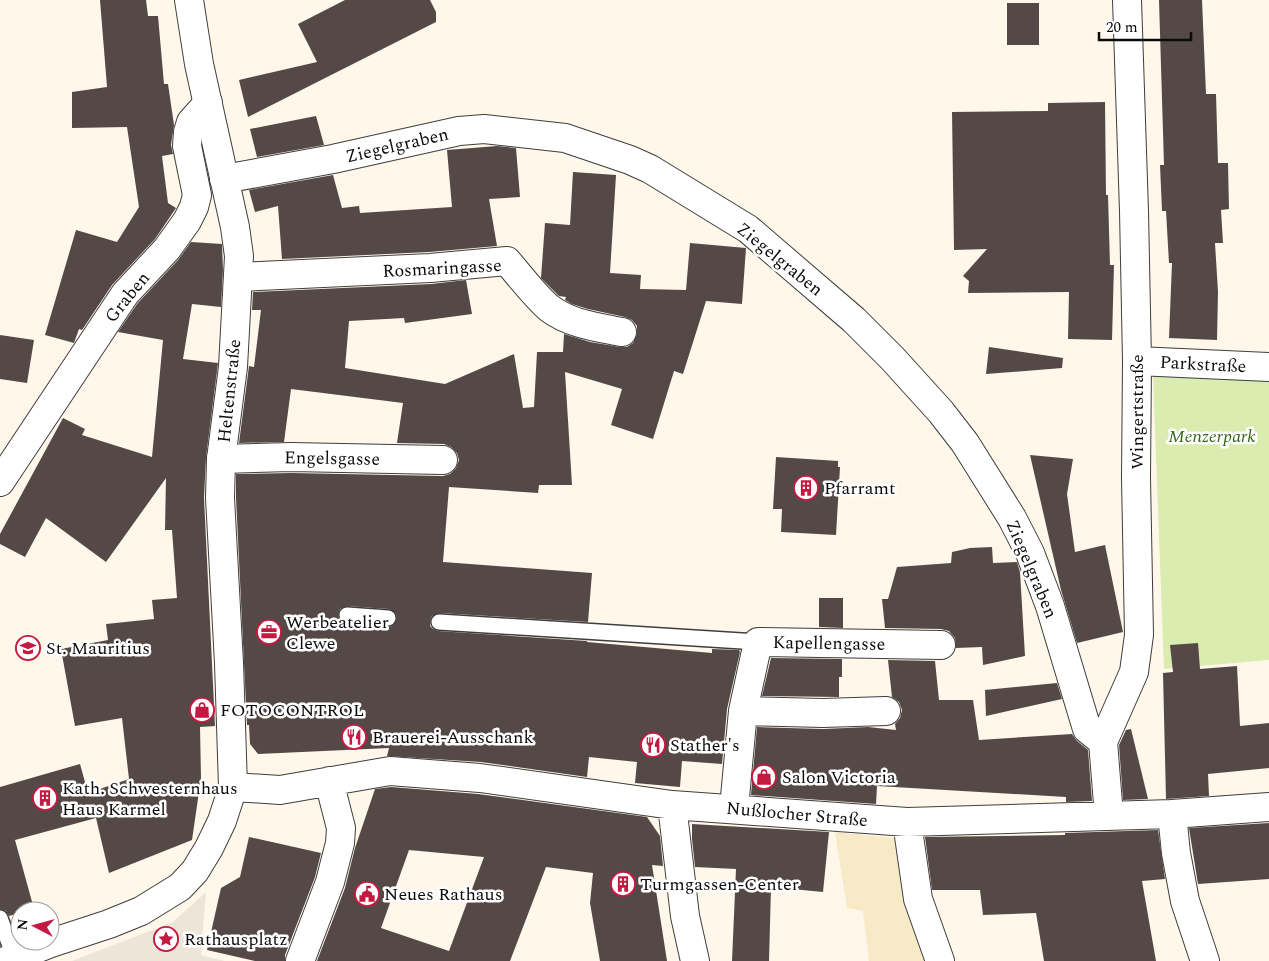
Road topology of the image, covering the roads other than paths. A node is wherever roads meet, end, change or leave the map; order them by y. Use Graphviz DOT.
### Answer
graph roads {
  1 [pos="189,0"];
  2 [pos="1127,0"];
  3 [pos="208,103"];
  4 [pos="224,179"];
  5 [pos="239,277"];
  6 [pos="622,332"];
  7 [pos="1137,361"];
  8 [pos="1269,367"];
  9 [pos="221,459"];
  10 [pos="443,460"];
  11 [pos="0,482"];
  12 [pos="347,615"];
  13 [pos="388,618"];
  14 [pos="439,622"];
  15 [pos="758,642"];
  16 [pos="941,645"];
  17 [pos="743,711"];
  18 [pos="886,712"];
  19 [pos="1103,742"];
  20 [pos="329,782"];
  21 [pos="233,787"];
  22 [pos="672,805"];
  23 [pos="1269,807"];
  24 [pos="734,808"];
  25 [pos="1172,814"];
  26 [pos="1109,816"];
  27 [pos="907,822"];
  28 [pos="0,918"];
  29 [pos="10,959"];
  30 [pos="300,961"];
  31 [pos="695,961"];
  32 [pos="940,961"];
  33 [pos="1205,961"];
  1 -- 3 [label="street, Heltenstraße"];
  2 -- 7 [label="street, Wingertstraße"];
  3 -- 4 [label="street, Heltenstraße"];
  3 -- 11 [label="street, Graben"];
  4 -- 5 [label="street, Heltenstraße"];
  4 -- 19 [label="street, Ziegelgraben"];
  5 -- 6 [label="street, Rosmaringasse"];
  5 -- 9 [label="street, Heltenstraße"];
  7 -- 8 [label="street, Parkstraße"];
  7 -- 19 [label="street, Wingertstraße"];
  9 -- 10 [label="street, Engelsgasse"];
  9 -- 21 [label="street, Heltenstraße"];
  12 -- 13 [label="lane"];
  14 -- 15 [label="lane"];
  15 -- 16 [label="street, Kapellengasse"];
  15 -- 17 [label="street, Kapellengasse"];
  17 -- 18 [label="street"];
  17 -- 24 [label="street, Kapellengasse"];
  19 -- 26 [label="street, Wingertstraße"];
  20 -- 21 [label="street, Nußlocher Straße"];
  20 -- 22 [label="street, Nußlocher Straße"];
  20 -- 30 [label="street"];
  21 -- 29 [label="street, Heltenstraße"];
  22 -- 24 [label="street, Nußlocher Straße"];
  22 -- 31 [label="street"];
  23 -- 25 [label="street, Nußlocher Straße"];
  24 -- 27 [label="street, Nußlocher Straße"];
  25 -- 26 [label="street, Nußlocher Straße"];
  25 -- 33 [label="street"];
  26 -- 27 [label="street, Nußlocher Straße"];
  27 -- 32 [label="street"];
  28 -- 29 [label="lane"];
}
